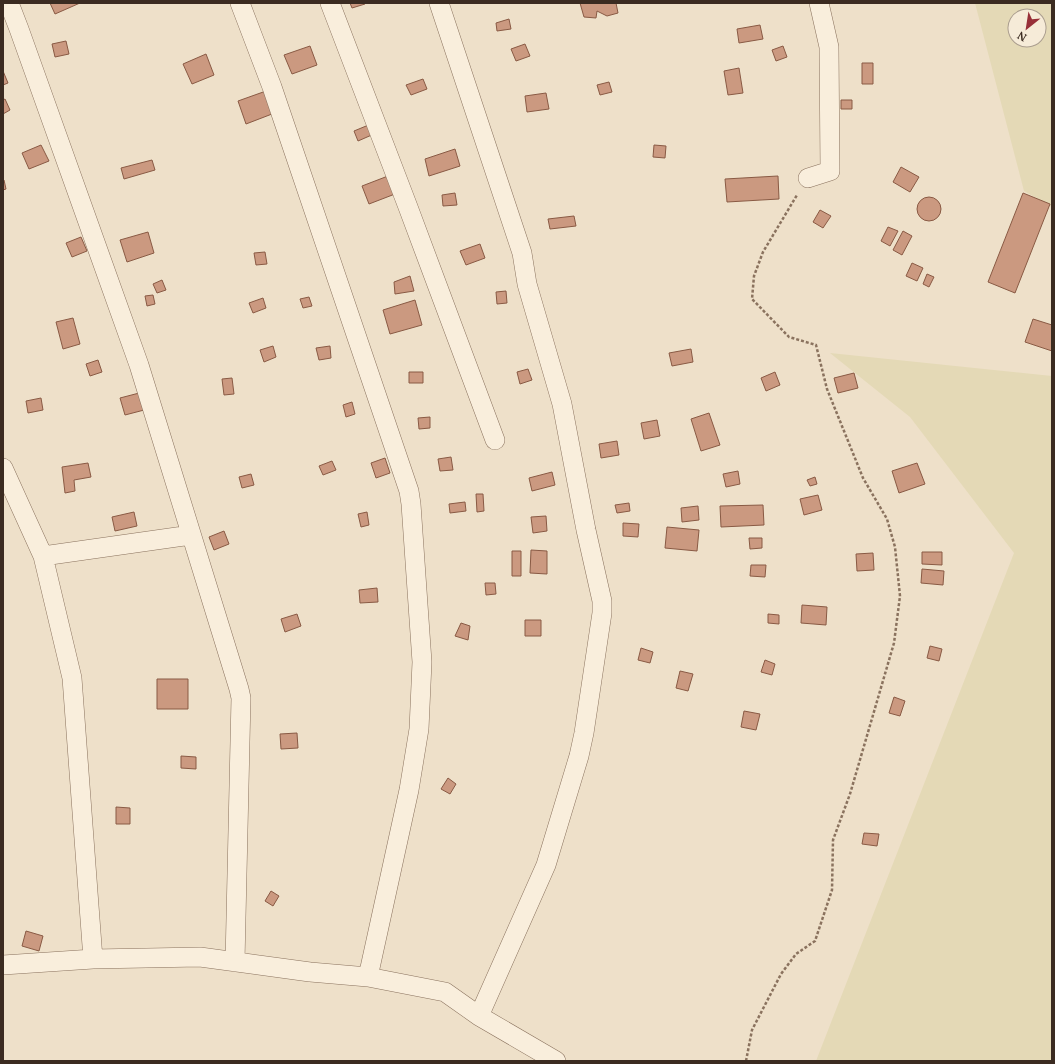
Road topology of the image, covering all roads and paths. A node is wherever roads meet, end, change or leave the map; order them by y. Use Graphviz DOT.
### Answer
graph roads {
  1 [pos="9,3"];
  2 [pos="240,3"];
  3 [pos="330,3"];
  4 [pos="439,3"];
  5 [pos="819,3"];
  6 [pos="808,178"];
  7 [pos="495,440"];
  8 [pos="3,468"];
  9 [pos="191,535"];
  10 [pos="43,556"];
  11 [pos="93,959"];
  12 [pos="235,962"];
  13 [pos="3,965"];
  14 [pos="368,977"];
  15 [pos="479,1016"];
  16 [pos="556,1061"];
  17 [pos="746,1061"];
  1 -- 9 [label="street"];
  2 -- 14 [label="street"];
  3 -- 7 [label="street"];
  4 -- 15 [label="street"];
  5 -- 6 [label="street"];
  6 -- 17 [label="path"];
  8 -- 10 [label="street"];
  9 -- 10 [label="street"];
  9 -- 12 [label="street"];
  10 -- 11 [label="street"];
  11 -- 12 [label="street"];
  11 -- 13 [label="street"];
  12 -- 14 [label="street"];
  14 -- 15 [label="street"];
  15 -- 16 [label="street"];
}
